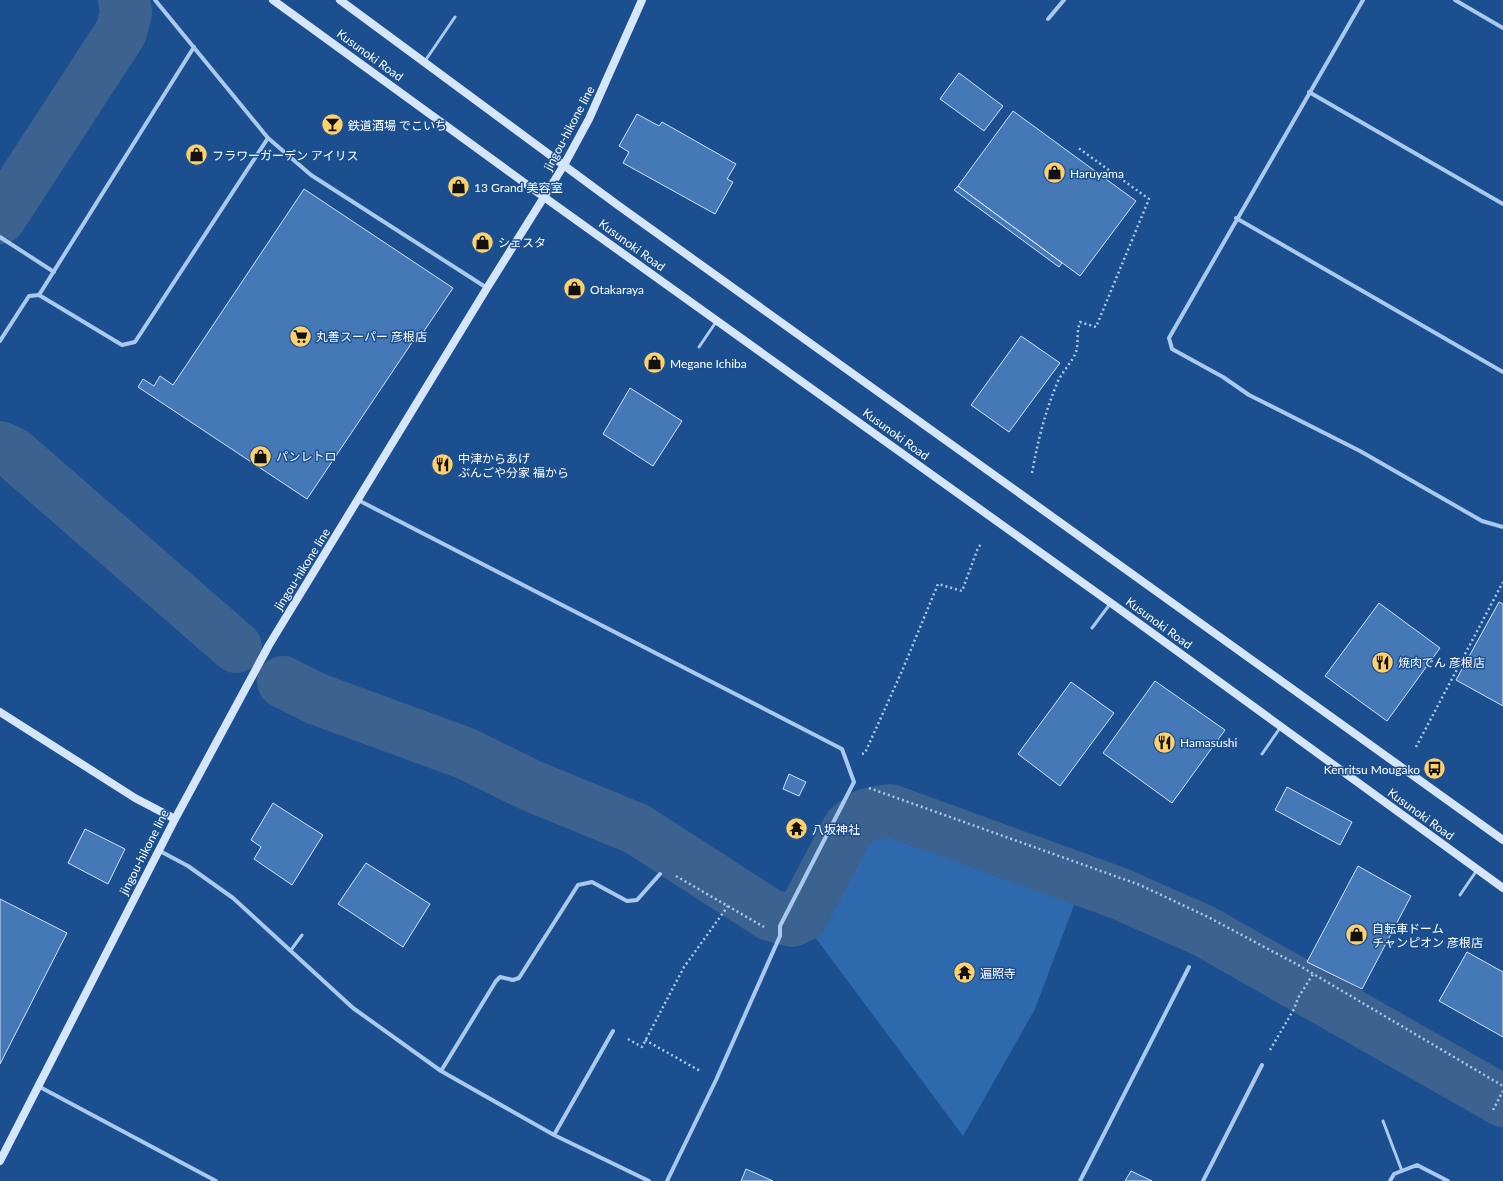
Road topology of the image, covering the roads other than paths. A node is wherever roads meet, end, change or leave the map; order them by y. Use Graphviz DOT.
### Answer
graph roads {
  1 [pos="155,0"];
  2 [pos="273,0"];
  3 [pos="340,0"];
  4 [pos="642,0"];
  5 [pos="1064,0"];
  6 [pos="1362,0"];
  7 [pos="1455,0"];
  8 [pos="456,17"];
  9 [pos="1048,20"];
  10 [pos="1503,28"];
  11 [pos="194,47"];
  12 [pos="424,62"];
  13 [pos="1309,92"];
  14 [pos="268,138"];
  15 [pos="564,165"];
  16 [pos="544,197"];
  17 [pos="1503,204"];
  18 [pos="1236,218"];
  19 [pos="0,237"];
  20 [pos="54,272"];
  21 [pos="487,288"];
  22 [pos="39,295"];
  23 [pos="718,321"];
  24 [pos="0,341"];
  25 [pos="699,347"];
  26 [pos="1503,372"];
  27 [pos="358,500"];
  28 [pos="1503,527"];
  29 [pos="1111,603"];
  30 [pos="1092,628"];
  31 [pos="0,712"];
  32 [pos="1281,728"];
  33 [pos="1262,754"];
  34 [pos="175,819"];
  35 [pos="1503,840"];
  36 [pos="158,850"];
  37 [pos="1477,870"];
  38 [pos="660,874"];
  39 [pos="1503,888"];
  40 [pos="1460,895"];
  41 [pos="302,935"];
  42 [pos="291,950"];
  43 [pos="1189,967"];
  44 [pos="613,1031"];
  45 [pos="1262,1065"];
  46 [pos="441,1071"];
  47 [pos="38,1086"];
  48 [pos="1383,1121"];
  49 [pos="554,1135"];
  50 [pos="0,1161"];
  51 [pos="1402,1171"];
  52 [pos="216,1181"];
  53 [pos="648,1181"];
  54 [pos="667,1181"];
  55 [pos="1080,1181"];
  56 [pos="1203,1181"];
  57 [pos="1390,1181"];
  58 [pos="1448,1181"];
  1 -- 11 [label="street"];
  2 -- 16 [label="main road, Kusunoki Road"];
  3 -- 12 [label="main road, Kusunoki Road"];
  4 -- 15 [label="main road, jingou-hikone line"];
  5 -- 9 [label="street"];
  6 -- 13 [label="street"];
  7 -- 10 [label="street"];
  8 -- 12 [label="lane"];
  11 -- 14 [label="street"];
  11 -- 20 [label="street"];
  12 -- 15 [label="main road, Kusunoki Road"];
  13 -- 17 [label="street"];
  13 -- 18 [label="street"];
  14 -- 21 [label="street"];
  14 -- 22 [label="street"];
  15 -- 16 [label="main road, jingou-hikone line"];
  15 -- 35 [label="main road, Kusunoki Road"];
  16 -- 21 [label="main road, jingou-hikone line"];
  16 -- 23 [label="main road, Kusunoki Road"];
  18 -- 26 [label="street"];
  18 -- 28 [label="street"];
  19 -- 20 [label="street"];
  20 -- 22 [label="street"];
  21 -- 27 [label="main road, jingou-hikone line"];
  22 -- 24 [label="street"];
  23 -- 25 [label="lane"];
  23 -- 29 [label="main road, Kusunoki Road"];
  27 -- 34 [label="main road, jingou-hikone line"];
  27 -- 54 [label="street"];
  29 -- 30 [label="lane"];
  29 -- 32 [label="main road, Kusunoki Road"];
  31 -- 34 [label="main road"];
  32 -- 33 [label="lane"];
  32 -- 37 [label="main road, Kusunoki Road"];
  34 -- 36 [label="main road, jingou-hikone line"];
  36 -- 42 [label="street"];
  36 -- 47 [label="main road, jingou-hikone line"];
  37 -- 39 [label="main road, Kusunoki Road"];
  37 -- 40 [label="lane"];
  38 -- 46 [label="street"];
  41 -- 42 [label="lane"];
  42 -- 46 [label="street"];
  43 -- 55 [label="street"];
  44 -- 49 [label="street"];
  45 -- 56 [label="street"];
  46 -- 49 [label="street"];
  47 -- 50 [label="main road, jingou-hikone line"];
  47 -- 52 [label="street"];
  48 -- 51 [label="lane"];
  49 -- 53 [label="street"];
  51 -- 57 [label="street"];
  51 -- 58 [label="street"];
}
